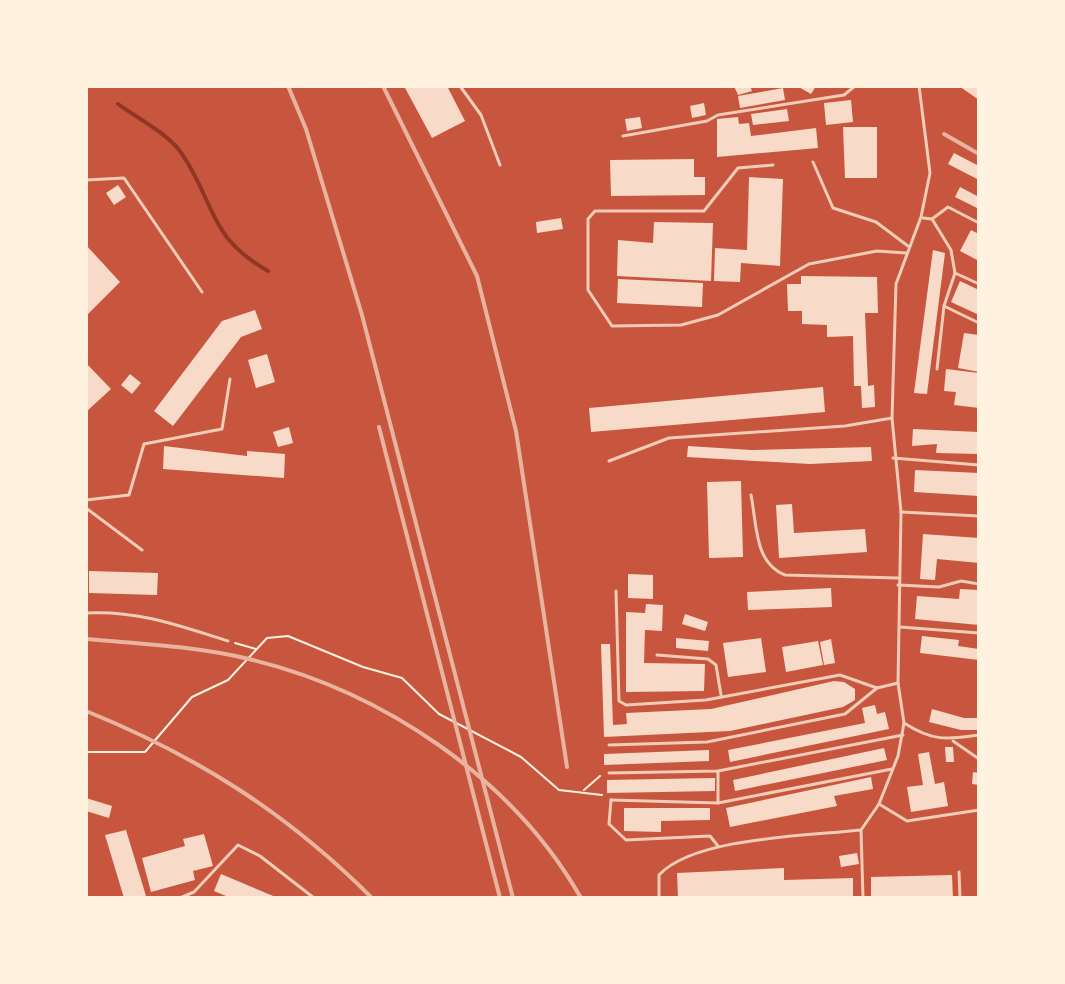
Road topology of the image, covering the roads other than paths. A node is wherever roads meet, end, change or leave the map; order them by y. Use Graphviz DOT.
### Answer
graph roads {
  1 [pos="460,86"];
  2 [pos="855,86"];
  3 [pos="919,86"];
  4 [pos="623,136"];
  5 [pos="813,162"];
  6 [pos="500,165"];
  7 [pos="773,165"];
  8 [pos="86,180"];
  9 [pos="921,217"];
  10 [pos="932,219"];
  11 [pos="979,223"];
  12 [pos="908,246"];
  13 [pos="906,253"];
  14 [pos="955,273"];
  15 [pos="979,284"];
  16 [pos="202,292"];
  17 [pos="944,306"];
  18 [pos="979,323"];
  19 [pos="937,369"];
  20 [pos="230,379"];
  21 [pos="892,418"];
  22 [pos="893,458"];
  23 [pos="609,461"];
  24 [pos="979,465"];
  25 [pos="751,495"];
  26 [pos="86,500"];
  27 [pos="86,508"];
  28 [pos="901,512"];
  29 [pos="979,516"];
  30 [pos="142,550"];
  31 [pos="898,578"];
  32 [pos="979,584"];
  33 [pos="898,585"];
  34 [pos="616,591"];
  35 [pos="86,613"];
  36 [pos="900,627"];
  37 [pos="979,633"];
  38 [pos="228,641"];
  39 [pos="657,655"];
  40 [pos="898,683"];
  41 [pos="877,688"];
  42 [pos="721,695"];
  43 [pos="904,723"];
  44 [pos="903,735"];
  45 [pos="979,735"];
  46 [pos="951,740"];
  47 [pos="609,745"];
  48 [pos="979,759"];
  49 [pos="893,769"];
  50 [pos="718,771"];
  51 [pos="609,773"];
  52 [pos="718,803"];
  53 [pos="879,804"];
  54 [pos="979,810"];
  55 [pos="861,830"];
  56 [pos="718,846"];
  57 [pos="959,872"];
  58 [pos="180,898"];
  59 [pos="314,898"];
  60 [pos="659,898"];
  61 [pos="863,898"];
  62 [pos="960,898"];
  1 -- 6 [label="lane"];
  2 -- 4 [label="lane"];
  3 -- 9 [label="lane"];
  5 -- 12 [label="lane"];
  7 -- 13 [label="lane"];
  8 -- 16 [label="lane"];
  9 -- 10 [label="lane"];
  9 -- 12 [label="lane"];
  10 -- 11 [label="lane"];
  10 -- 14 [label="lane"];
  12 -- 13 [label="lane"];
  13 -- 21 [label="lane"];
  14 -- 15 [label="lane"];
  14 -- 17 [label="lane"];
  17 -- 18 [label="lane"];
  17 -- 19 [label="lane"];
  20 -- 26 [label="lane"];
  21 -- 22 [label="lane"];
  21 -- 23 [label="lane"];
  22 -- 24 [label="lane"];
  22 -- 28 [label="lane"];
  25 -- 31 [label="lane"];
  27 -- 30 [label="lane"];
  28 -- 29 [label="lane"];
  28 -- 31 [label="lane"];
  31 -- 33 [label="lane"];
  32 -- 33 [label="lane"];
  33 -- 36 [label="lane"];
  34 -- 42 [label="lane"];
  35 -- 38 [label="lane"];
  36 -- 37 [label="lane"];
  36 -- 40 [label="lane"];
  39 -- 42 [label="lane"];
  40 -- 41 [label="lane"];
  40 -- 43 [label="lane"];
  41 -- 42 [label="lane"];
  41 -- 47 [label="lane"];
  43 -- 44 [label="lane"];
  43 -- 46 [label="lane"];
  44 -- 49 [label="lane"];
  44 -- 50 [label="lane"];
  45 -- 46 [label="lane"];
  46 -- 48 [label="lane"];
  49 -- 52 [label="lane"];
  49 -- 53 [label="lane"];
  50 -- 51 [label="lane"];
  50 -- 52 [label="lane"];
  52 -- 56 [label="lane"];
  53 -- 54 [label="lane"];
  53 -- 55 [label="lane"];
  55 -- 56 [label="lane"];
  55 -- 61 [label="lane"];
  56 -- 60 [label="lane"];
  57 -- 62 [label="lane"];
  58 -- 59 [label="lane"];
}
